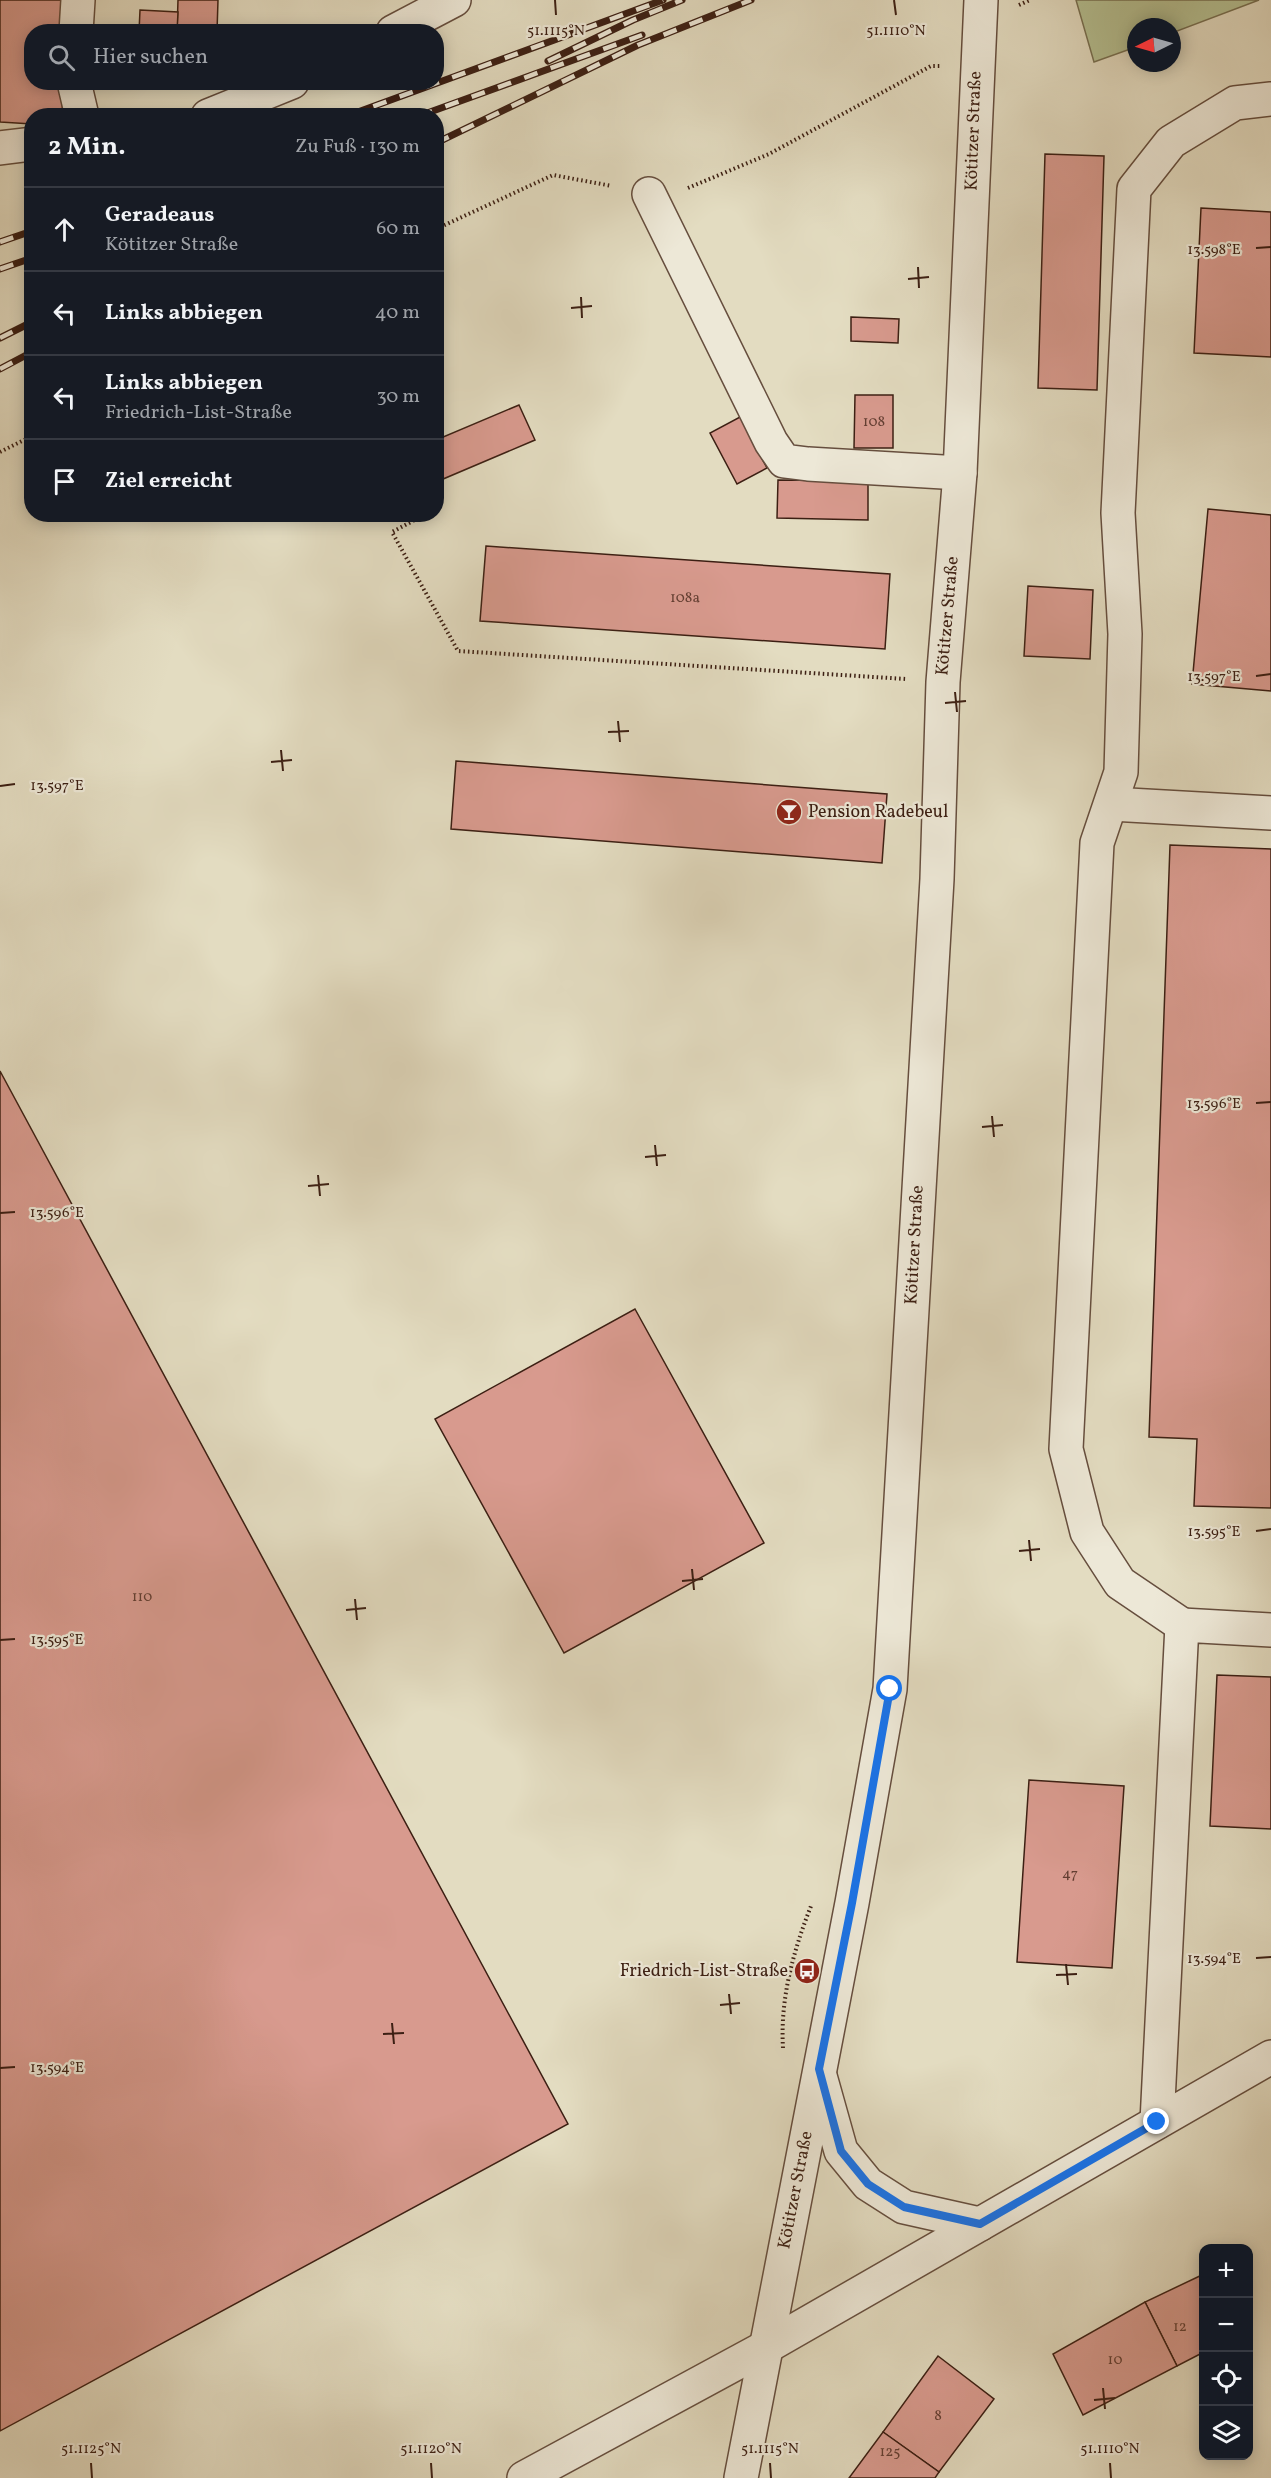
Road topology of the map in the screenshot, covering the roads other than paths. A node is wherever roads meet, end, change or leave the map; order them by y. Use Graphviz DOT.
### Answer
graph roads {
  1 [pos="78,0"];
  2 [pos="454,0"];
  3 [pos="981,0"];
  4 [pos="76,24"];
  5 [pos="408,24"];
  6 [pos="76,90"];
  7 [pos="272,90"];
  8 [pos="1271,99"];
  9 [pos="80,108"];
  10 [pos="228,108"];
  11 [pos="24,145"];
  12 [pos="0,148"];
  13 [pos="649,194"];
  14 [pos="960,473"];
  15 [pos="1110,804"];
  16 [pos="1271,813"];
  17 [pos="1182,1625"];
  18 [pos="1271,1630"];
  19 [pos="1271,2057"];
  20 [pos="819,2069"];
  21 [pos="1157,2122"];
  22 [pos="980,2224"];
  23 [pos="766,2347"];
  24 [pos="524,2478"];
  25 [pos="741,2478"];
  1 -- 4 [label="street"];
  2 -- 5 [label="street"];
  3 -- 14 [label="street, Kötitzer Straße"];
  6 -- 9 [label="street"];
  7 -- 10 [label="street"];
  8 -- 15 [label="street"];
  11 -- 12 [label="street"];
  13 -- 14 [label="street"];
  14 -- 20 [label="street, Kötitzer Straße"];
  15 -- 16 [label="street"];
  15 -- 17 [label="street"];
  17 -- 18 [label="street"];
  17 -- 21 [label="street"];
  19 -- 21 [label="street"];
  20 -- 22 [label="street"];
  20 -- 23 [label="street, Kötitzer Straße"];
  21 -- 22 [label="street"];
  22 -- 23 [label="street"];
  23 -- 24 [label="street"];
  23 -- 25 [label="street, Kötitzer Straße"];
}
